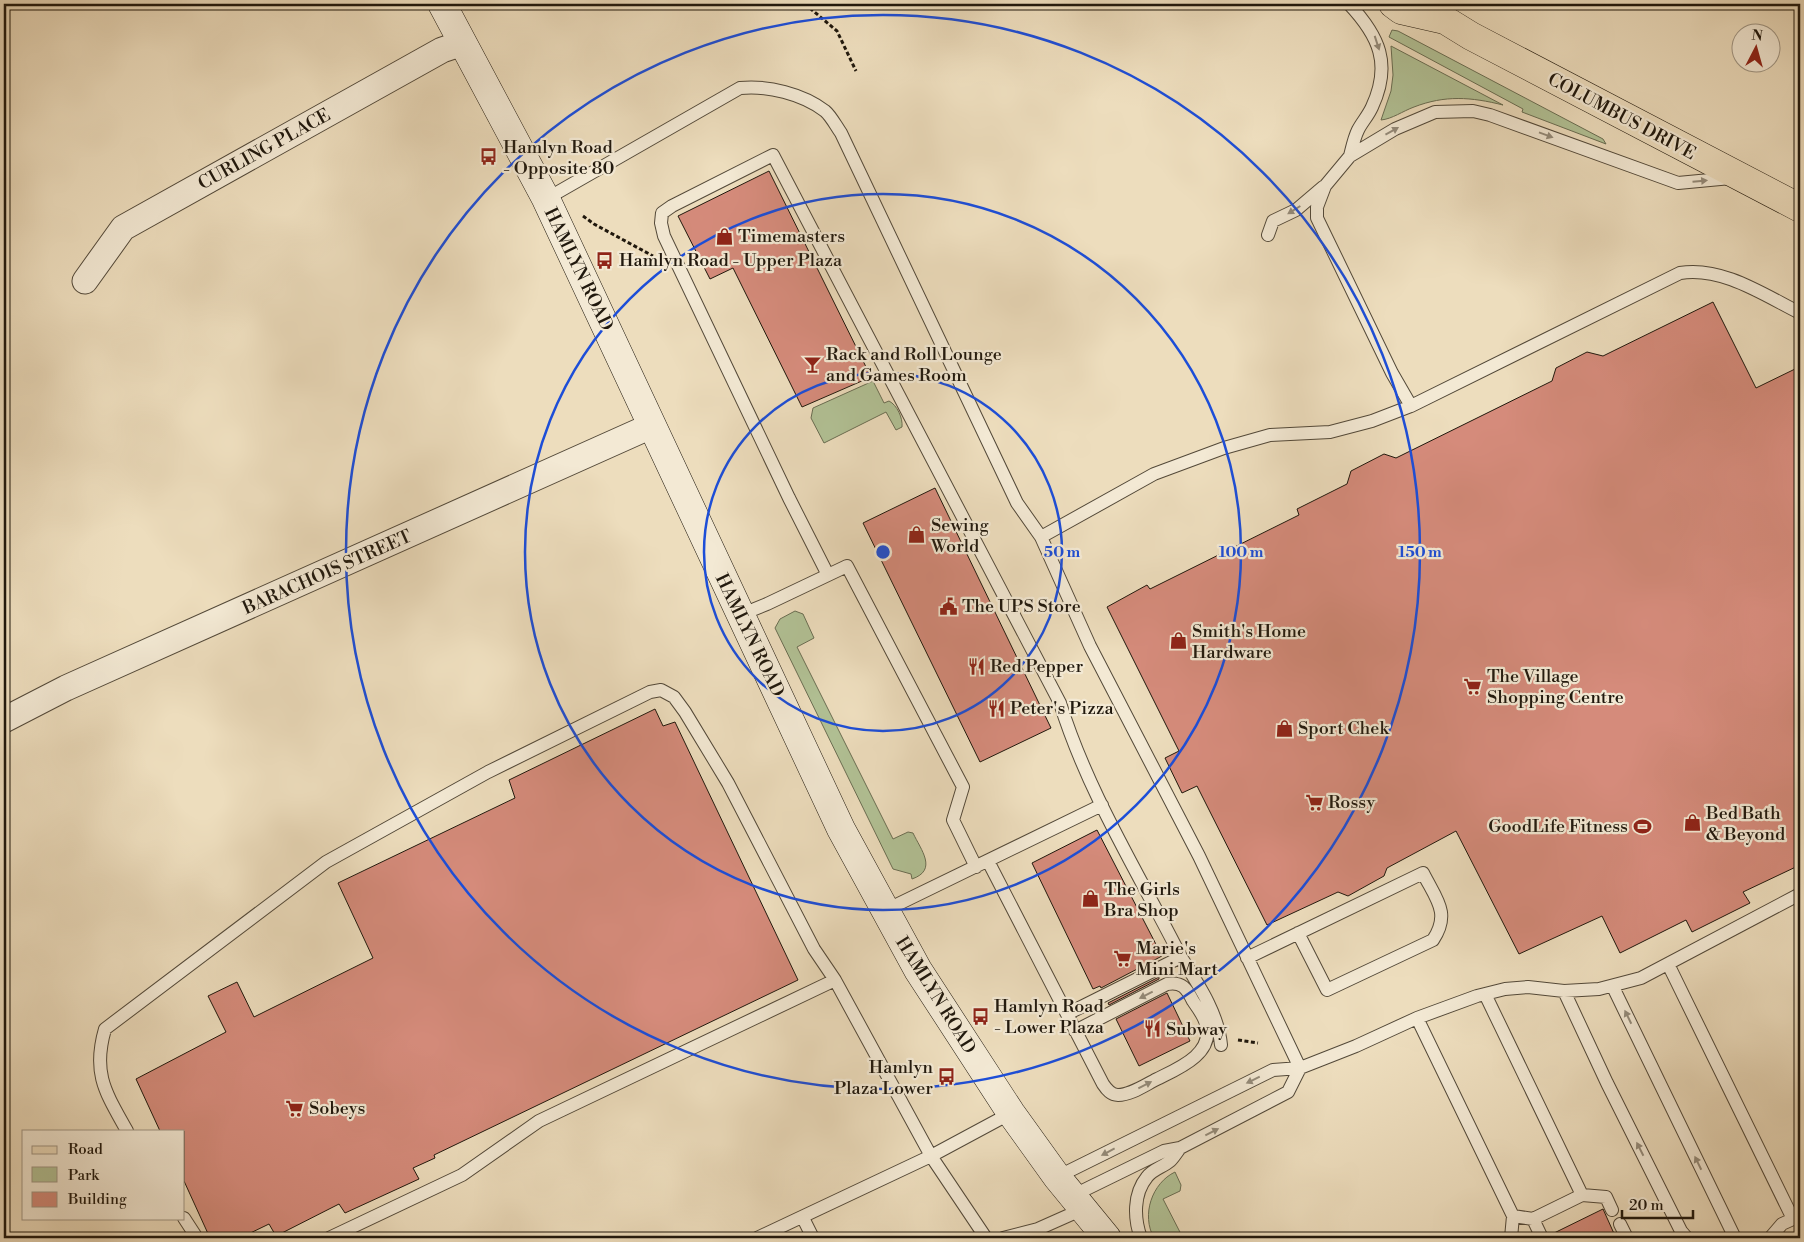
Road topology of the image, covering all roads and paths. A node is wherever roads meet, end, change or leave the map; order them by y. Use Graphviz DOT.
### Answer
graph roads {
  1 [pos="442,4"];
  2 [pos="805,4"];
  3 [pos="1349,4"];
  4 [pos="1393,4"];
  5 [pos="1441,12"];
  6 [pos="463,43"];
  7 [pos="856,70"];
  8 [pos="1350,156"];
  9 [pos="1738,177"];
  10 [pos="1325,186"];
  11 [pos="546,199"];
  12 [pos="1800,208"];
  13 [pos="578,213"];
  14 [pos="1268,235"];
  15 [pos="673,256"];
  16 [pos="85,281"];
  17 [pos="1800,313"];
  18 [pos="1411,406"];
  19 [pos="651,426"];
  20 [pos="1041,537"];
  21 [pos="828,575"];
  22 [pos="740,615"];
  23 [pos="4,720"];
  24 [pos="1102,805"];
  25 [pos="988,861"];
  26 [pos="976,867"];
  27 [pos="1800,894"];
  28 [pos="886,910"];
  29 [pos="1298,934"];
  30 [pos="1181,957"];
  31 [pos="1247,958"];
  32 [pos="1668,964"];
  33 [pos="835,980"];
  34 [pos="1613,987"];
  35 [pos="1564,991"];
  36 [pos="1485,994"];
  37 [pos="1067,1014"];
  38 [pos="1417,1018"];
  39 [pos="1075,1031"];
  40 [pos="1221,1045"];
  41 [pos="1300,1068"];
  42 [pos="1011,1113"];
  43 [pos="126,1130"];
  44 [pos="1180,1148"];
  45 [pos="931,1156"];
  46 [pos="1071,1194"];
  47 [pos="1582,1195"];
  48 [pos="1612,1210"];
  49 [pos="1513,1216"];
  50 [pos="803,1218"];
  51 [pos="1533,1218"];
  52 [pos="1796,1219"];
  53 [pos="185,1220"];
  54 [pos="1620,1224"];
  55 [pos="1026,1236"];
  56 [pos="197,1238"];
  57 [pos="329,1238"];
  58 [pos="757,1238"];
  59 [pos="813,1238"];
  60 [pos="986,1238"];
  61 [pos="1003,1238"];
  62 [pos="1108,1238"];
  63 [pos="1141,1238"];
  64 [pos="1511,1238"];
  65 [pos="1542,1238"];
  66 [pos="1627,1238"];
  67 [pos="1687,1238"];
  68 [pos="1735,1238"];
  69 [pos="1770,1238"];
  1 -- 6 [label="street, HAMLYN ROAD"];
  2 -- 7 [label="path"];
  3 -- 8 [label="lane, one-way"];
  4 -- 5 [label="main road, COLUMBUS DRIVE"];
  5 -- 9 [label="main road, COLUMBUS DRIVE"];
  6 -- 11 [label="street, HAMLYN ROAD"];
  6 -- 16 [label="street, CURLING PLACE"];
  8 -- 9 [label="lane, one-way"];
  8 -- 10 [label="lane"];
  9 -- 12 [label="main road, COLUMBUS DRIVE"];
  10 -- 14 [label="lane, one-way"];
  10 -- 18 [label="lane"];
  11 -- 19 [label="street, HAMLYN ROAD"];
  11 -- 20 [label="lane"];
  13 -- 15 [label="path"];
  15 -- 21 [label="lane"];
  15 -- 24 [label="lane"];
  17 -- 18 [label="lane"];
  18 -- 20 [label="lane"];
  19 -- 22 [label="street, HAMLYN ROAD"];
  19 -- 23 [label="street, BARACHOIS STREET"];
  20 -- 31 [label="lane"];
  21 -- 22 [label="lane"];
  21 -- 26 [label="lane"];
  22 -- 28 [label="street, HAMLYN ROAD"];
  24 -- 25 [label="lane"];
  24 -- 30 [label="lane"];
  25 -- 26 [label="lane"];
  25 -- 37 [label="lane"];
  26 -- 28 [label="lane"];
  27 -- 32 [label="lane"];
  28 -- 42 [label="street, HAMLYN ROAD"];
  29 -- 29 [label="lane"];
  29 -- 31 [label="lane"];
  30 -- 37 [label="lane"];
  30 -- 40 [label="lane"];
  31 -- 41 [label="lane"];
  32 -- 34 [label="lane"];
  32 -- 52 [label="lane"];
  33 -- 43 [label="lane"];
  33 -- 45 [label="lane"];
  33 -- 57 [label="lane"];
  34 -- 35 [label="lane"];
  68 -- 34 [label="lane, one-way"];
  35 -- 36 [label="lane"];
  67 -- 35 [label="lane, one-way"];
  36 -- 38 [label="lane"];
  36 -- 47 [label="lane"];
  37 -- 39 [label="lane"];
  38 -- 41 [label="lane"];
  38 -- 49 [label="lane"];
  39 -- 39 [label="lane, one-way"];
  44 -- 41 [label="lane, one-way"];
  41 -- 46 [label="lane, one-way"];
  42 -- 45 [label="lane"];
  42 -- 46 [label="street, HAMLYN ROAD"];
  44 -- 46 [label="lane"];
  44 -- 63 [label="lane"];
  45 -- 50 [label="lane"];
  45 -- 60 [label="lane"];
  46 -- 55 [label="lane"];
  46 -- 62 [label="street, HAMLYN ROAD"];
  47 -- 48 [label="lane"];
  47 -- 51 [label="lane"];
  49 -- 51 [label="lane"];
  49 -- 64 [label="lane"];
  50 -- 58 [label="lane"];
  50 -- 59 [label="lane"];
  51 -- 65 [label="lane"];
  52 -- 69 [label="lane"];
  53 -- 56 [label="lane"];
  54 -- 66 [label="lane"];
  55 -- 61 [label="lane"];
}
